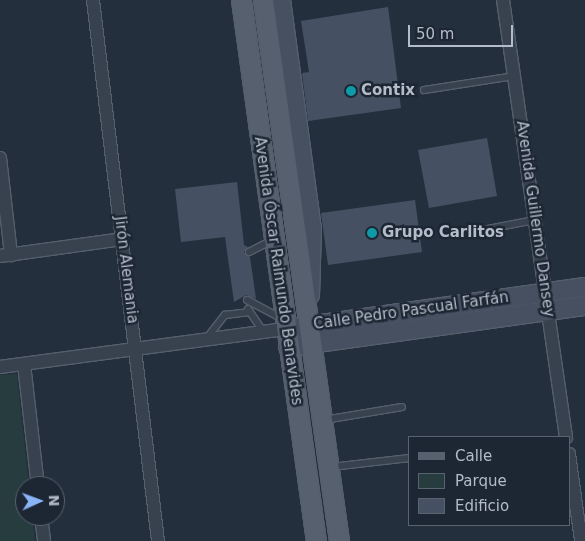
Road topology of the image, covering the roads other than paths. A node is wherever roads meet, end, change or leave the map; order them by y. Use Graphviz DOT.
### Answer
graph roads {
  1 [pos="93,0"];
  2 [pos="241,0"];
  3 [pos="263,0"];
  4 [pos="281,0"];
  5 [pos="504,0"];
  6 [pos="514,76"];
  7 [pos="424,90"];
  8 [pos="0,158"];
  9 [pos="535,220"];
  10 [pos="462,234"];
  11 [pos="122,239"];
  12 [pos="274,239"];
  13 [pos="249,252"];
  14 [pos="6,255"];
  15 [pos="585,287"];
  16 [pos="546,292"];
  17 [pos="585,306"];
  18 [pos="248,312"];
  19 [pos="549,312"];
  20 [pos="264,332"];
  21 [pos="286,332"];
  22 [pos="310,335"];
  23 [pos="205,340"];
  24 [pos="136,349"];
  25 [pos="24,364"];
  26 [pos="0,367"];
  27 [pos="402,407"];
  28 [pos="322,420"];
  29 [pos="566,436"];
  30 [pos="408,458"];
  31 [pos="570,461"];
  32 [pos="329,468"];
  33 [pos="37,476"];
  34 [pos="42,526"];
  35 [pos="44,541"];
  36 [pos="158,541"];
  37 [pos="316,541"];
  38 [pos="339,541"];
  39 [pos="581,541"];
  1 -- 11 [label="street, Jirón Alemania"];
  2 -- 12 [label="main road, Avenida Óscar Raimundo Benavides"];
  3 -- 22 [label="main road, Avenida Óscar Raimundo Benavides"];
  4 -- 22 [label="main road, Avenida Óscar Raimundo Benavides"];
  5 -- 6 [label="street, Avenida Guillermo Dansey"];
  6 -- 7 [label="lane"];
  6 -- 9 [label="street, Avenida Guillermo Dansey"];
  8 -- 14 [label="street"];
  9 -- 10 [label="lane"];
  9 -- 16 [label="street, Avenida Guillermo Dansey"];
  11 -- 14 [label="street"];
  11 -- 24 [label="street, Jirón Alemania"];
  12 -- 13 [label="lane"];
  12 -- 21 [label="main road, Avenida Óscar Raimundo Benavides"];
  15 -- 16 [label="main road, Calle Pedro Pascual Farfán"];
  16 -- 19 [label="street, Avenida Guillermo Dansey"];
  16 -- 22 [label="main road, Calle Pedro Pascual Farfán"];
  17 -- 19 [label="main road, Calle Pedro Pascual Farfán"];
  18 -- 20 [label="lane"];
  18 -- 21 [label="lane"];
  18 -- 23 [label="lane"];
  19 -- 22 [label="main road, Calle Pedro Pascual Farfán"];
  19 -- 29 [label="street, Avenida Guillermo Dansey"];
  20 -- 21 [label="street, Calle Pedro Pascual Farfán"];
  20 -- 23 [label="street, Calle Pedro Pascual Farfán"];
  21 -- 22 [label="main road, Calle Pedro Pascual Farfán"];
  21 -- 37 [label="main road, Avenida Óscar Raimundo Benavides"];
  22 -- 28 [label="main road, Avenida Óscar Raimundo Benavides"];
  23 -- 24 [label="street, Calle Pedro Pascual Farfán"];
  24 -- 25 [label="street, Calle Pedro Pascual Farfán"];
  24 -- 36 [label="street, Jirón Alemania"];
  25 -- 26 [label="street, Calle Pedro Pascual Farfán"];
  25 -- 33 [label="street"];
  27 -- 28 [label="lane"];
  28 -- 32 [label="main road, Avenida Óscar Raimundo Benavides"];
  30 -- 32 [label="lane"];
  31 -- 39 [label="street"];
  32 -- 38 [label="main road, Avenida Óscar Raimundo Benavides"];
  34 -- 35 [label="street"];
}
